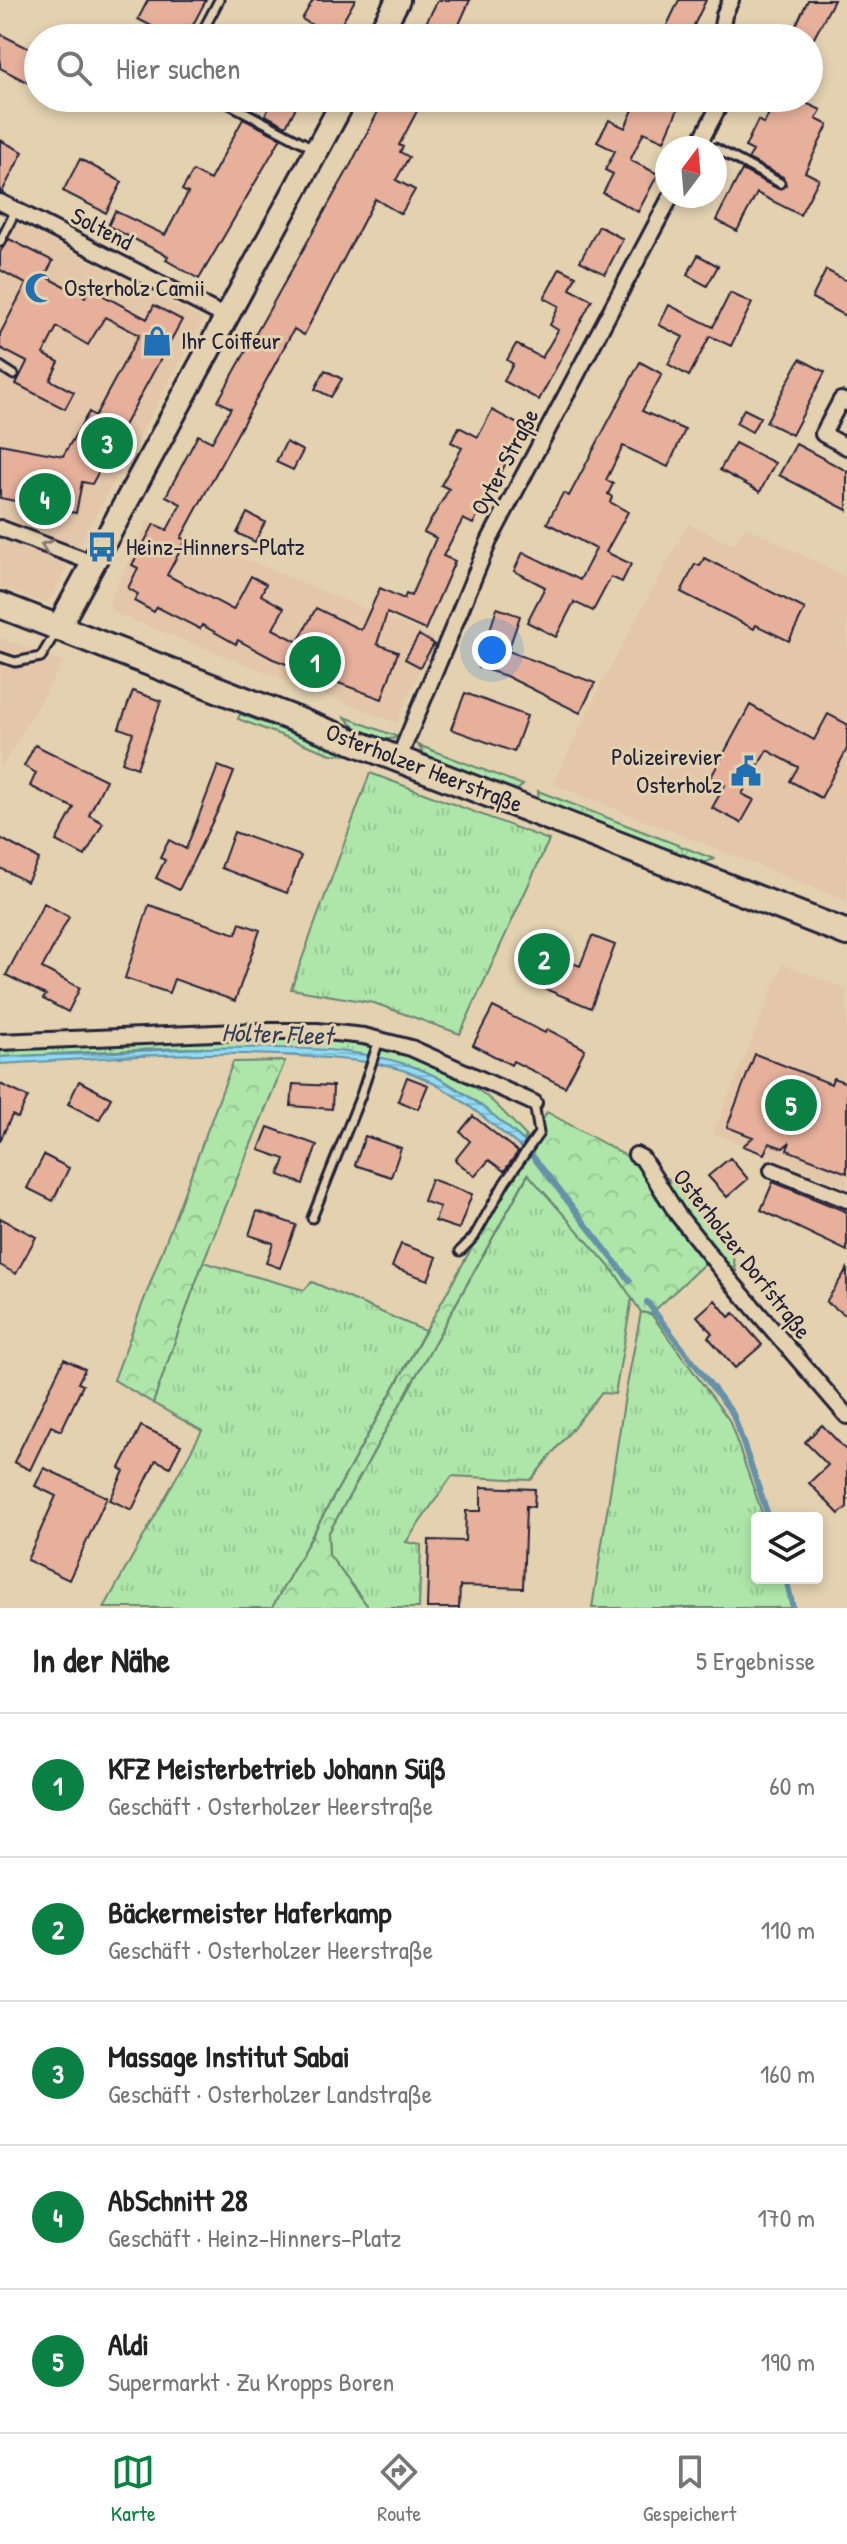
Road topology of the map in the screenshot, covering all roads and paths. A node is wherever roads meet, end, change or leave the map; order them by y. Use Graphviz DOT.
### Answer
graph roads {
  1 [pos="219,0"];
  2 [pos="398,0"];
  3 [pos="731,0"];
  4 [pos="206,24"];
  5 [pos="385,24"];
  6 [pos="722,24"];
  7 [pos="244,112"];
  8 [pos="337,112"];
  9 [pos="716,112"];
  10 [pos="702,136"];
  11 [pos="316,150"];
  12 [pos="727,154"];
  13 [pos="780,183"];
  14 [pos="0,202"];
  15 [pos="665,208"];
  16 [pos="16,210"];
  17 [pos="0,242"];
  18 [pos="226,317"];
  19 [pos="0,366"];
  20 [pos="14,375"];
  21 [pos="847,403"];
  22 [pos="847,447"];
  23 [pos="0,528"];
  24 [pos="93,563"];
  25 [pos="0,605"];
  26 [pos="58,628"];
  27 [pos="0,657"];
  28 [pos="399,758"];
  29 [pos="847,933"];
  30 [pos="0,1042"];
  31 [pos="377,1047"];
  32 [pos="534,1103"];
  33 [pos="636,1155"];
  34 [pos="772,1170"];
  35 [pos="847,1200"];
  36 [pos="312,1218"];
  37 [pos="460,1251"];
  38 [pos="847,1416"];
  1 -- 4 [label="lane"];
  2 -- 5 [label="main road"];
  3 -- 6 [label="street"];
  7 -- 11 [label="lane"];
  8 -- 11 [label="main road"];
  9 -- 10 [label="street"];
  11 -- 18 [label="main road"];
  12 -- 13 [label="lane"];
  14 -- 16 [label="street, Soltend"];
  15 -- 28 [label="street, Oyter Straße"];
  16 -- 17 [label="lane"];
  16 -- 18 [label="street, Soltend"];
  18 -- 24 [label="main road"];
  19 -- 20 [label="lane"];
  21 -- 22 [label="street"];
  24 -- 23 [label="street, one-way"];
  24 -- 26 [label="main road"];
  25 -- 26 [label="main road, Osterholzer Heerstraße"];
  26 -- 27 [label="lane"];
  26 -- 28 [label="main road, Osterholzer Heerstraße"];
  28 -- 29 [label="main road, Osterholzer Heerstraße"];
  30 -- 31 [label="street"];
  31 -- 32 [label="street"];
  31 -- 36 [label="lane"];
  32 -- 37 [label="lane"];
  33 -- 38 [label="street, Osterholzer Dorfstraße"];
  34 -- 35 [label="street"];
}
